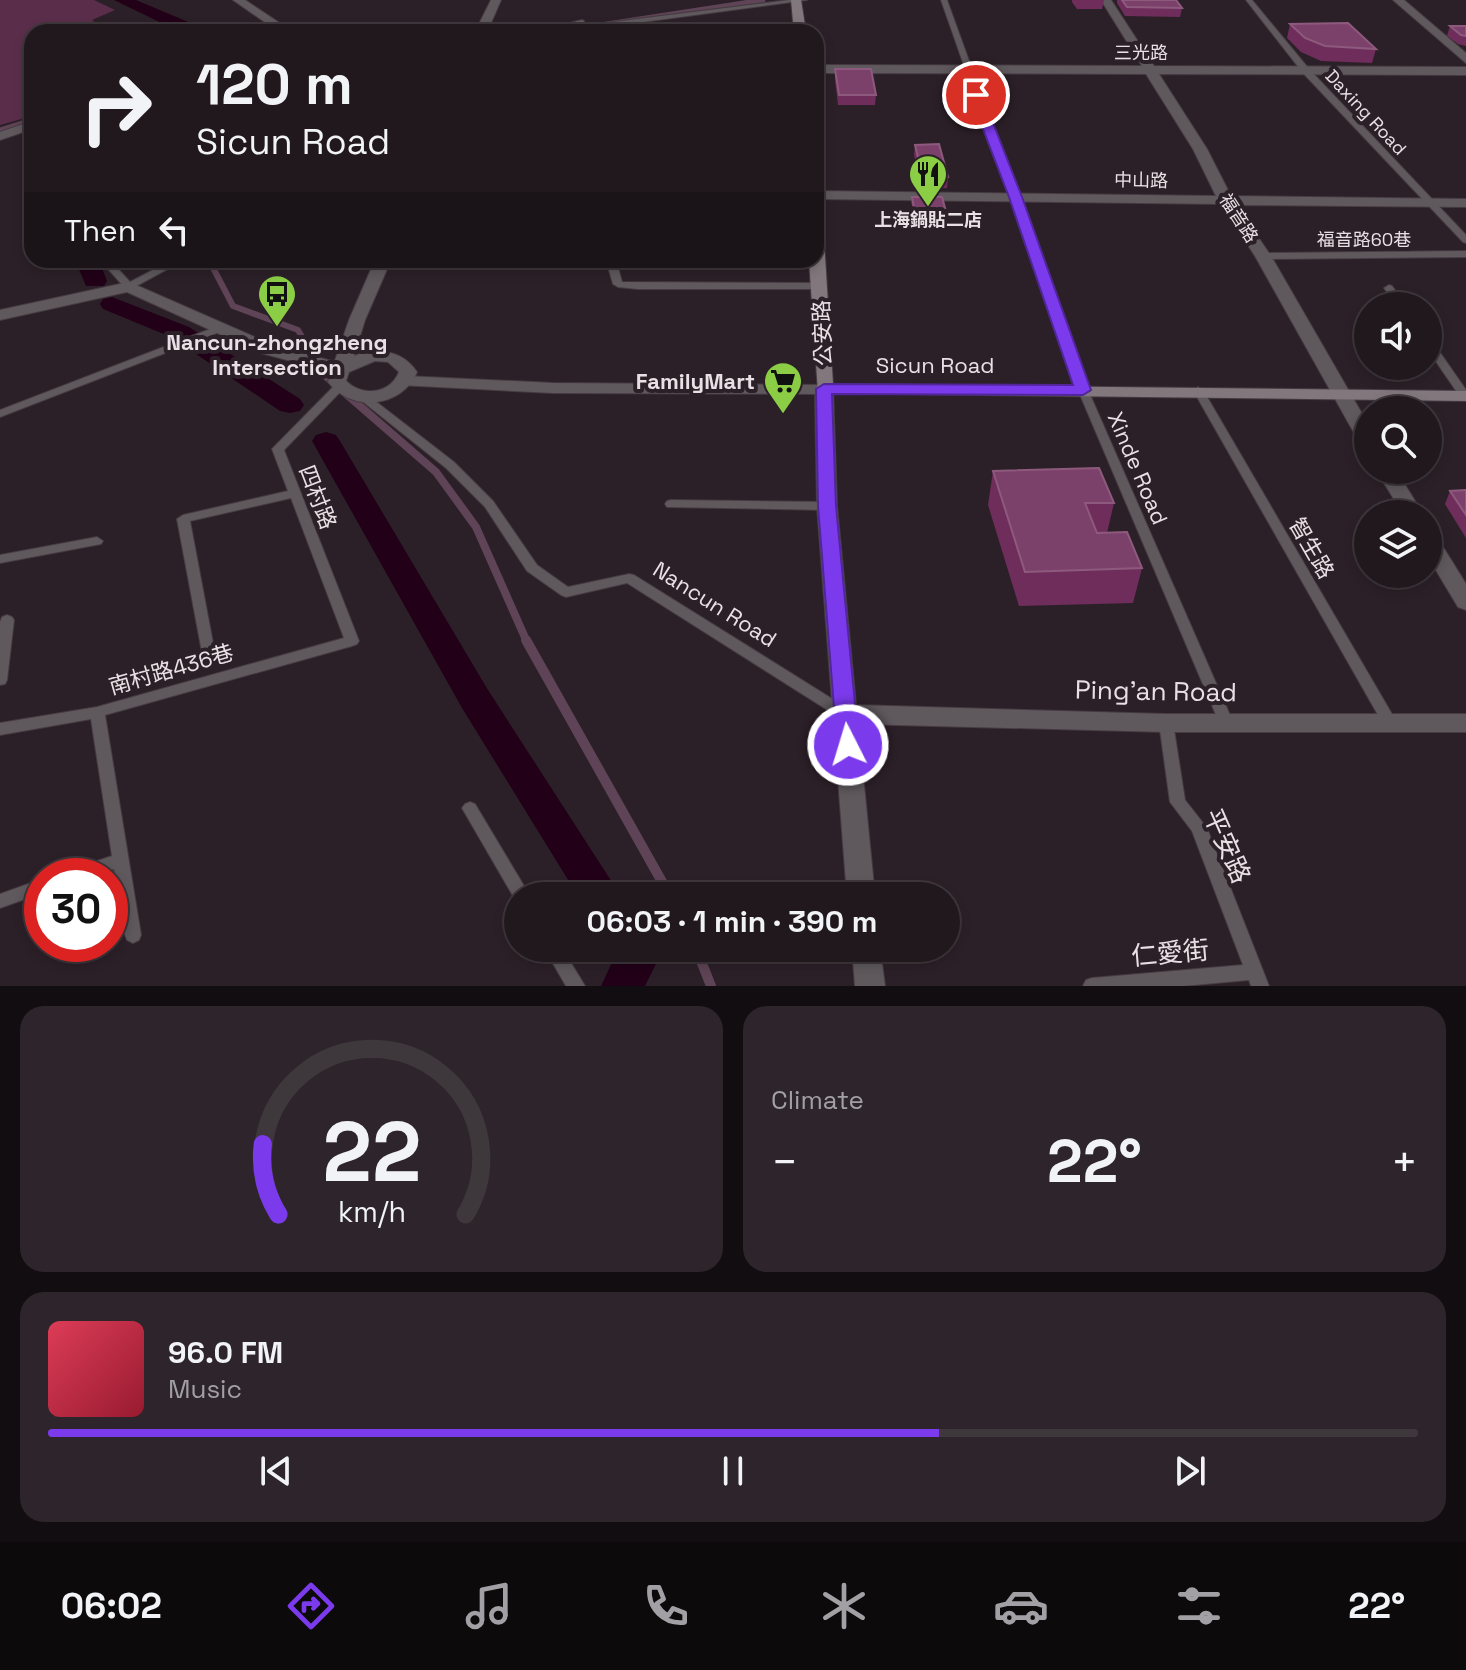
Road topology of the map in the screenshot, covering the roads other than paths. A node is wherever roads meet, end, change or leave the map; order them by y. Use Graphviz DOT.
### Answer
graph roads {
  1 [pos="238,0"];
  2 [pos="496,0"];
  3 [pos="740,0"];
  4 [pos="796,0"];
  5 [pos="804,0"];
  6 [pos="944,0"];
  7 [pos="1106,0"];
  8 [pos="1249,0"];
  9 [pos="1398,0"];
  10 [pos="274,24"];
  11 [pos="485,24"];
  12 [pos="573,24"];
  13 [pos="613,24"];
  14 [pos="799,24"];
  15 [pos="1466,59"];
  16 [pos="824,69"];
  17 [pos="966,69"];
  18 [pos="1149,70"];
  19 [pos="1306,71"];
  20 [pos="1466,71"];
  21 [pos="24,128"];
  22 [pos="0,136"];
  23 [pos="824,195"];
  24 [pos="1016,197"];
  25 [pos="1225,199"];
  26 [pos="1429,203"];
  27 [pos="1466,203"];
  28 [pos="1466,240"];
  29 [pos="1466,254"];
  30 [pos="1263,256"];
  31 [pos="112,268"];
  32 [pos="164,268"];
  33 [pos="380,268"];
  34 [pos="613,268"];
  35 [pos="818,268"];
  36 [pos="820,286"];
  37 [pos="129,287"];
  38 [pos="1389,288"];
  39 [pos="1392,292"];
  40 [pos="0,315"];
  41 [pos="211,331"];
  42 [pos="1442,363"];
  43 [pos="340,378"];
  44 [pos="405,381"];
  45 [pos="824,389"];
  46 [pos="1083,390"];
  47 [pos="1198,390"];
  48 [pos="1340,393"];
  49 [pos="1466,396"];
  50 [pos="366,399"];
  51 [pos="0,414"];
  52 [pos="1354,416"];
  53 [pos="295,493"];
  54 [pos="671,504"];
  55 [pos="827,506"];
  56 [pos="97,541"];
  57 [pos="0,559"];
  58 [pos="1442,562"];
  59 [pos="1466,602"];
  60 [pos="7,620"];
  61 [pos="352,641"];
  62 [pos="209,659"];
  63 [pos="0,680"];
  64 [pos="97,712"];
  65 [pos="845,714"];
  66 [pos="1226,722"];
  67 [pos="1166,723"];
  68 [pos="1466,723"];
  69 [pos="1391,725"];
  70 [pos="0,729"];
  71 [pos="470,808"];
  72 [pos="121,858"];
  73 [pos="514,882"];
  74 [pos="860,882"];
  75 [pos="24,892"];
  76 [pos="0,901"];
  77 [pos="128,904"];
  78 [pos="133,935"];
  79 [pos="561,962"];
  80 [pos="867,962"];
  81 [pos="1256,979"];
  82 [pos="576,986"];
  83 [pos="870,986"];
  84 [pos="1092,986"];
  1 -- 10 [label="street"];
  2 -- 11 [label="street"];
  3 -- 12 [label="lane"];
  4 -- 5 [label="lane"];
  4 -- 13 [label="lane"];
  4 -- 14 [label="main road"];
  6 -- 17 [label="lane, Xinde Road"];
  7 -- 18 [label="street, 福音路"];
  8 -- 19 [label="lane, Daxing Road"];
  9 -- 15 [label="street"];
  16 -- 17 [label="street, 三光路"];
  17 -- 18 [label="street, 三光路"];
  17 -- 24 [label="lane, Xinde Road"];
  18 -- 19 [label="street, 三光路"];
  18 -- 25 [label="street, 福音路"];
  19 -- 20 [label="street, 三光路"];
  19 -- 26 [label="lane, Daxing Road"];
  21 -- 22 [label="street"];
  23 -- 24 [label="street, 中山路"];
  24 -- 25 [label="street, 中山路"];
  24 -- 46 [label="lane, Xinde Road"];
  25 -- 26 [label="street, 中山路"];
  25 -- 30 [label="street, 福音路"];
  26 -- 27 [label="street, 中山路"];
  26 -- 28 [label="lane, Daxing Road"];
  29 -- 30 [label="lane, 福音路60巷"];
  30 -- 48 [label="street, 福音路"];
  31 -- 37 [label="lane"];
  32 -- 37 [label="lane"];
  33 -- 43 [label="street"];
  34 -- 36 [label="lane, 公安路"];
  35 -- 36 [label="main road, 公安路"];
  36 -- 45 [label="main road, 公安路"];
  37 -- 40 [label="street"];
  37 -- 41 [label="street, Nancun Road"];
  38 -- 39 [label="lane"];
  41 -- 43 [label="street, Nancun Road"];
  41 -- 51 [label="lane"];
  42 -- 49 [label="lane"];
  43 -- 44 [label="street"];
  43 -- 50 [label="street, Nancun Road"];
  43 -- 53 [label="lane, 四村路"];
  44 -- 45 [label="street, Sicun Road"];
  44 -- 50 [label="street, Sicun Road"];
  45 -- 46 [label="main road, Sicun Road"];
  45 -- 55 [label="street, 公安路"];
  46 -- 47 [label="main road, Sicun Road"];
  46 -- 66 [label="lane, Xinde Road"];
  47 -- 48 [label="main road, Sicun Road"];
  47 -- 69 [label="lane, 智生路"];
  48 -- 49 [label="main road, Sicun Road"];
  48 -- 52 [label="street, 福音路"];
  50 -- 65 [label="lane, Nancun Road"];
  53 -- 61 [label="lane, 四村路"];
  53 -- 62 [label="lane"];
  54 -- 55 [label="lane"];
  55 -- 65 [label="street, 公安路"];
  56 -- 57 [label="lane"];
  58 -- 59 [label="street"];
  60 -- 63 [label="lane"];
  61 -- 64 [label="lane, 南村路436巷"];
  64 -- 70 [label="lane, 南村路436巷"];
  64 -- 72 [label="lane"];
  65 -- 67 [label="street, Ping'an Road"];
  65 -- 74 [label="street, 公安路"];
  66 -- 67 [label="street, Ping'an Road"];
  66 -- 69 [label="street, Ping'an Road"];
  67 -- 81 [label="lane, 平安路"];
  68 -- 69 [label="street, Ping'an Road"];
  71 -- 73 [label="lane"];
  75 -- 76 [label="lane"];
  77 -- 78 [label="lane"];
  79 -- 82 [label="lane"];
  80 -- 83 [label="street"];
  81 -- 84 [label="lane, 仁愛街"];
}
